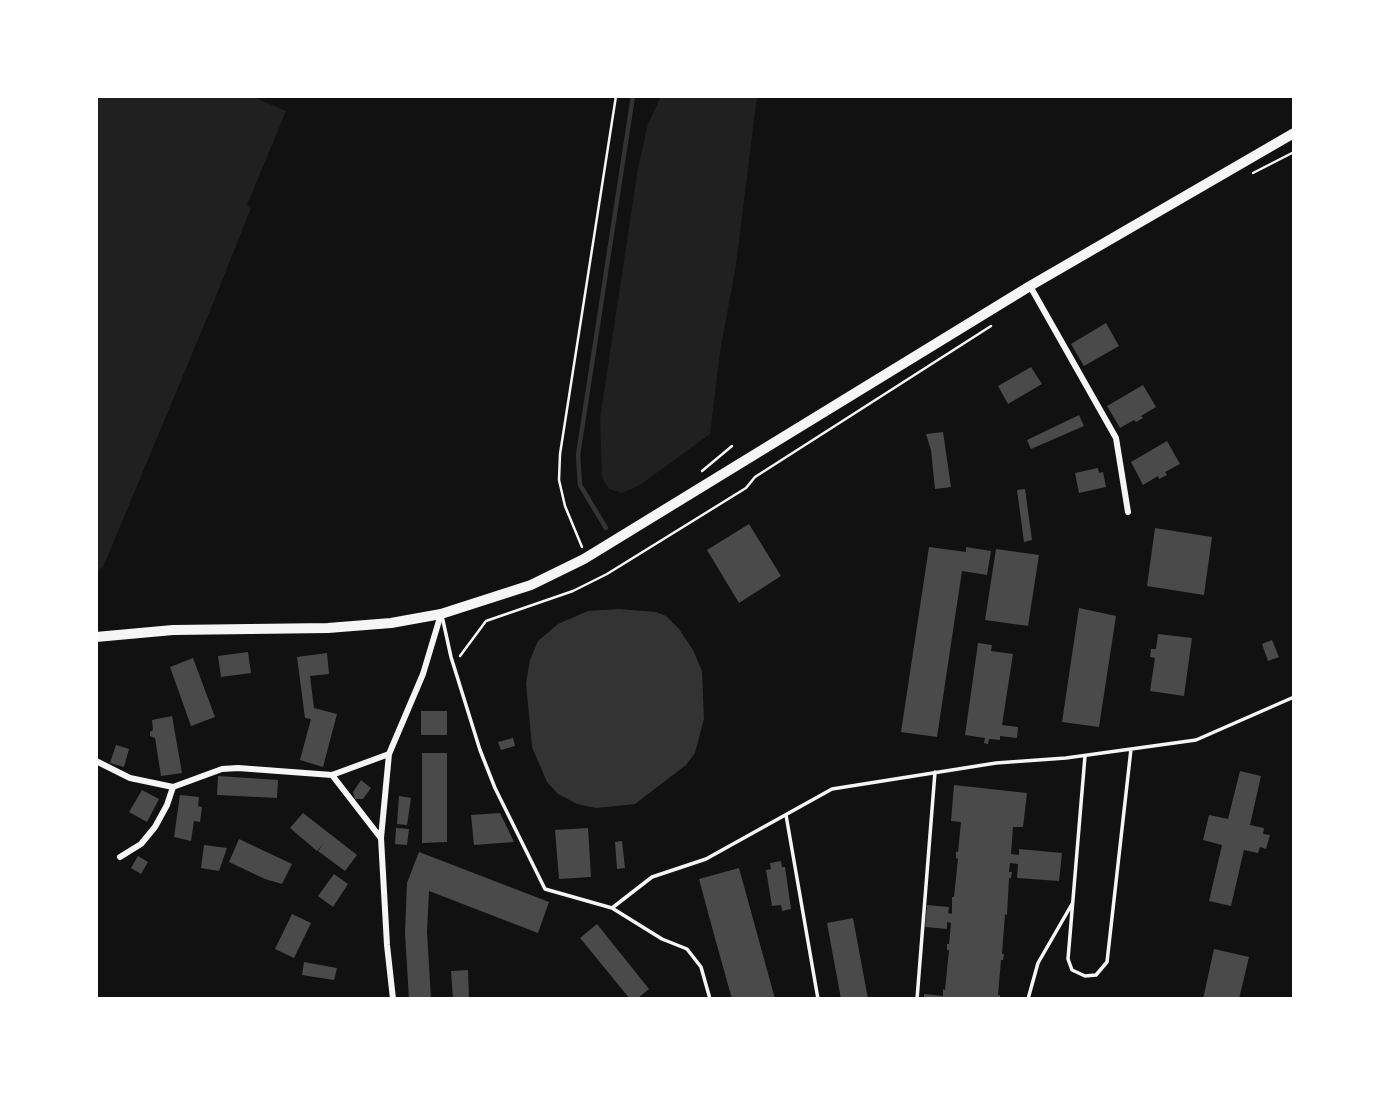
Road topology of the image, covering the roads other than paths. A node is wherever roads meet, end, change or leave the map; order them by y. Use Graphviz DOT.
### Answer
graph roads {
  1 [pos="1294,134"];
  2 [pos="1030,286"];
  3 [pos="1128,512"];
  4 [pos="441,614"];
  5 [pos="96,637"];
  6 [pos="1294,697"];
  7 [pos="1131,749"];
  8 [pos="389,754"];
  9 [pos="1084,756"];
  10 [pos="96,761"];
  11 [pos="935,772"];
  12 [pos="332,775"];
  13 [pos="173,787"];
  14 [pos="786,814"];
  15 [pos="381,838"];
  16 [pos="120,857"];
  17 [pos="1073,902"];
  18 [pos="612,908"];
  19 [pos="393,999"];
  20 [pos="710,999"];
  21 [pos="818,999"];
  22 [pos="917,999"];
  23 [pos="1028,999"];
  1 -- 2 [label="main road"];
  2 -- 3 [label="street"];
  2 -- 4 [label="main road"];
  4 -- 5 [label="main road"];
  4 -- 8 [label="street"];
  4 -- 18 [label="lane"];
  6 -- 7 [label="lane"];
  7 -- 9 [label="lane"];
  7 -- 17 [label="lane"];
  8 -- 12 [label="street"];
  8 -- 15 [label="street"];
  9 -- 11 [label="lane"];
  9 -- 17 [label="lane"];
  10 -- 13 [label="street"];
  11 -- 14 [label="lane"];
  11 -- 22 [label="lane"];
  12 -- 13 [label="street"];
  12 -- 15 [label="street"];
  13 -- 16 [label="street"];
  14 -- 18 [label="lane"];
  14 -- 21 [label="lane"];
  15 -- 19 [label="street"];
  17 -- 23 [label="lane"];
  18 -- 20 [label="lane"];
}
